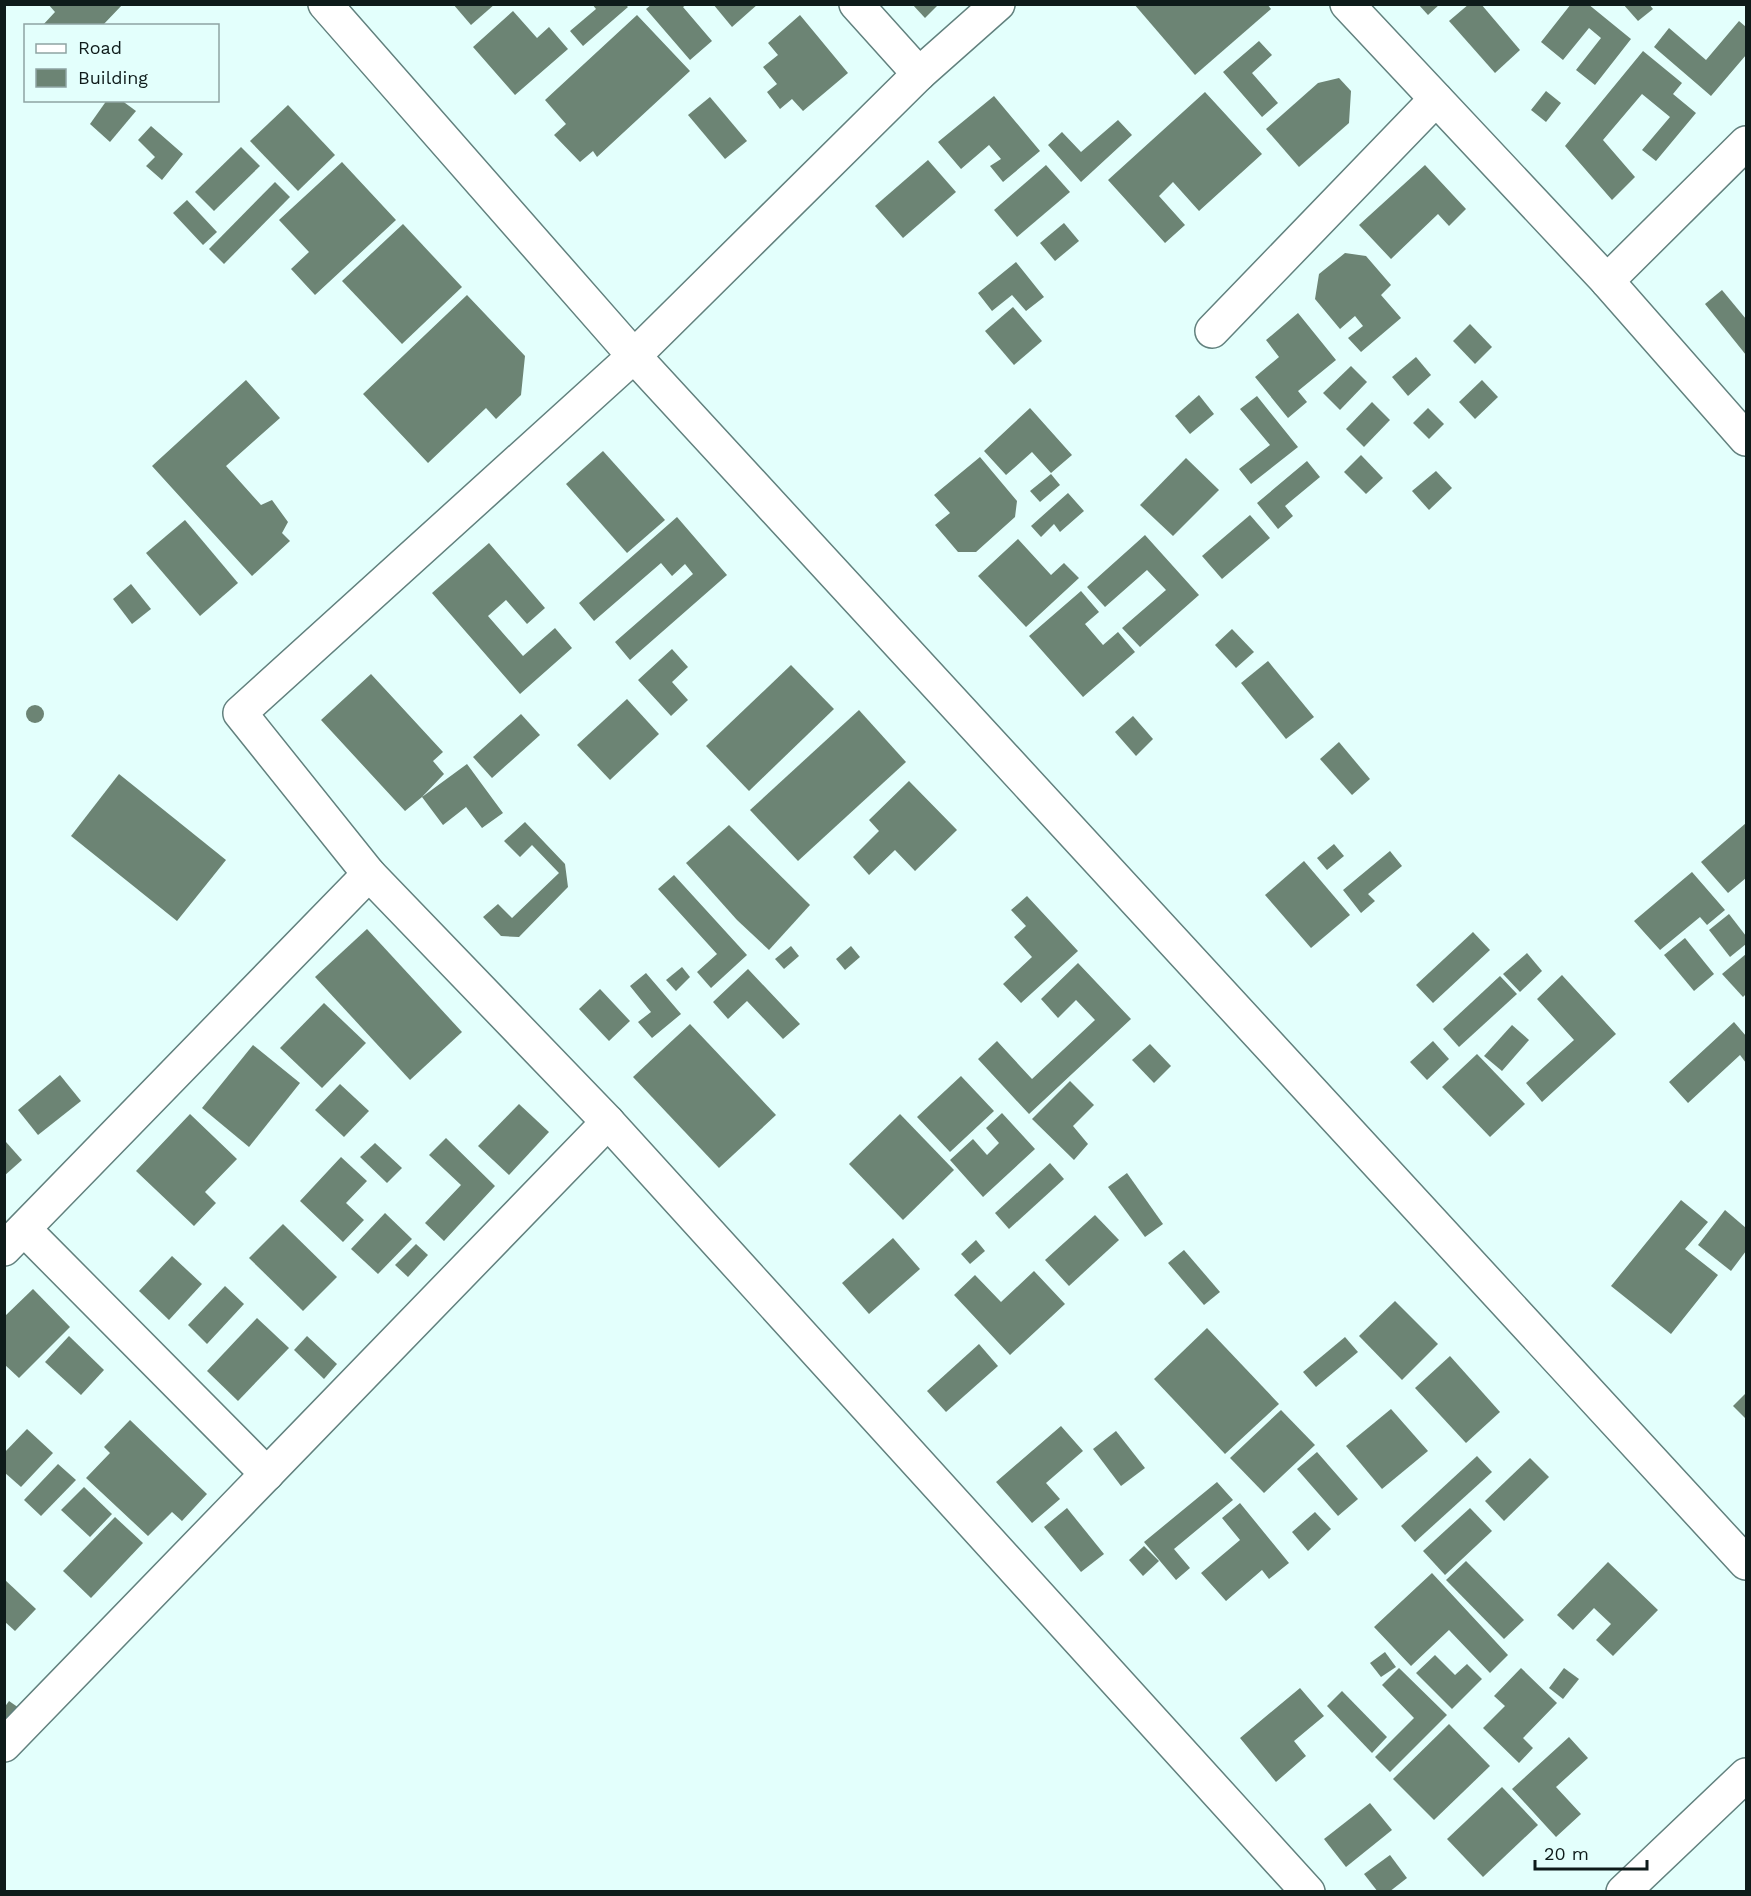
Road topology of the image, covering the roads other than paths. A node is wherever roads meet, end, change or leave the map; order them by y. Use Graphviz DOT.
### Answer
graph roads {
  1 [pos="325,4"];
  2 [pos="856,4"];
  3 [pos="998,4"];
  4 [pos="1347,4"];
  5 [pos="919,74"];
  6 [pos="1436,99"];
  7 [pos="1746,143"];
  8 [pos="1606,281"];
  9 [pos="1212,331"];
  10 [pos="634,356"];
  11 [pos="1746,439"];
  12 [pos="369,874"];
  13 [pos="608,1122"];
  14 [pos="14,1239"];
  15 [pos="267,1474"];
  16 [pos="1746,1563"];
  17 [pos="4,1745"];
  18 [pos="1746,1775"];
  19 [pos="1308,1892"];
  20 [pos="1623,1892"];
  1 -- 10 [label="street"];
  2 -- 5 [label="street"];
  3 -- 5 [label="street"];
  4 -- 6 [label="street"];
  5 -- 10 [label="street"];
  6 -- 8 [label="street"];
  6 -- 9 [label="street"];
  7 -- 8 [label="street"];
  8 -- 11 [label="street"];
  10 -- 12 [label="street"];
  10 -- 16 [label="street"];
  12 -- 13 [label="street"];
  12 -- 14 [label="street"];
  13 -- 15 [label="street"];
  13 -- 19 [label="street"];
  14 -- 15 [label="street"];
  15 -- 17 [label="street"];
  18 -- 20 [label="street"];
}
